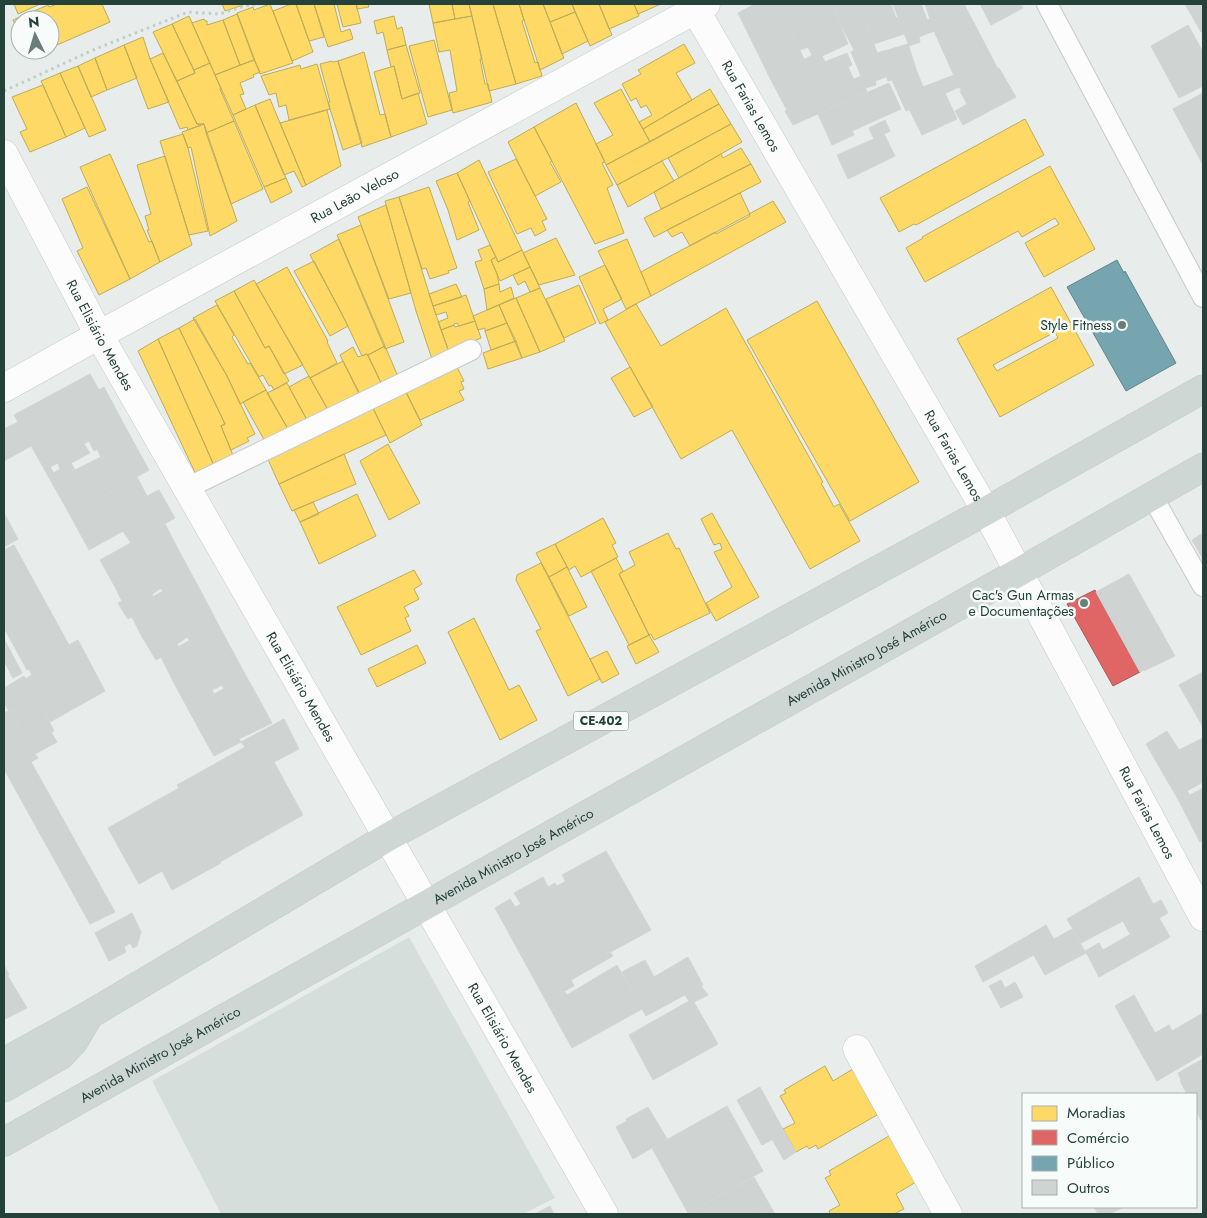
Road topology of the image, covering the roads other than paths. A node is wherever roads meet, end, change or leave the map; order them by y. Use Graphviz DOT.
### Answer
graph roads {
  1 [pos="1048,4"];
  2 [pos="698,6"];
  3 [pos="4,154"];
  4 [pos="1203,297"];
  5 [pos="99,335"];
  6 [pos="471,350"];
  7 [pos="4,388"];
  8 [pos="1203,389"];
  9 [pos="1203,467"];
  10 [pos="187,488"];
  11 [pos="1152,496"];
  12 [pos="986,511"];
  13 [pos="1018,572"];
  14 [pos="1203,586"];
  15 [pos="388,837"];
  16 [pos="427,904"];
  17 [pos="1203,916"];
  18 [pos="89,1016"];
  19 [pos="857,1049"];
  20 [pos="4,1062"];
  21 [pos="4,1088"];
  22 [pos="4,1142"];
  23 [pos="604,1214"];
  24 [pos="948,1214"];
  1 -- 4 [label="lane"];
  2 -- 5 [label="street, Rua Leão Veloso"];
  2 -- 12 [label="street, Rua Farias Lemos"];
  3 -- 5 [label="street, Rua Elisiário Mendes"];
  5 -- 7 [label="street, Rua Leão Veloso"];
  5 -- 10 [label="street, Rua Elisiário Mendes"];
  6 -- 10 [label="lane"];
  8 -- 12 [label="main road, CE-402"];
  9 -- 11 [label="main road, Avenida Ministro José Américo"];
  10 -- 15 [label="street, Rua Elisiário Mendes"];
  11 -- 13 [label="main road, Avenida Ministro José Américo"];
  11 -- 14 [label="lane"];
  12 -- 13 [label="street, Rua Farias Lemos"];
  12 -- 15 [label="main road, CE-402"];
  13 -- 16 [label="main road, Avenida Ministro José Américo"];
  13 -- 17 [label="street, Rua Farias Lemos"];
  15 -- 16 [label="street, Rua Elisiário Mendes"];
  15 -- 18 [label="main road, CE-402"];
  16 -- 22 [label="main road, Avenida Ministro José Américo"];
  16 -- 23 [label="street, Rua Elisiário Mendes"];
  18 -- 20 [label="main road, CE-402"];
  18 -- 21 [label="main road"];
  19 -- 24 [label="street"];
}
